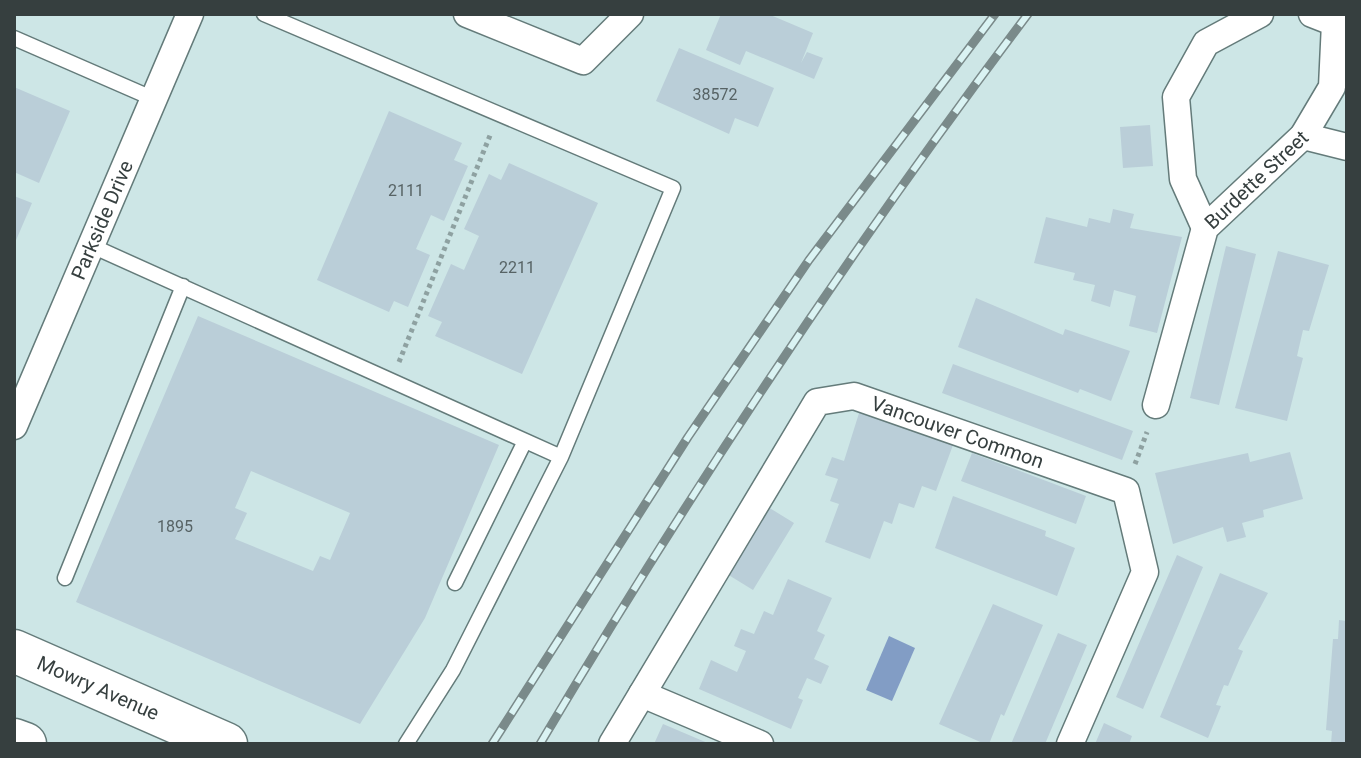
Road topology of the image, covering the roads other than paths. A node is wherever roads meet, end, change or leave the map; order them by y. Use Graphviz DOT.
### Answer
graph roads {
  1 [pos="190,14"];
  2 [pos="264,14"];
  3 [pos="467,14"];
  4 [pos="630,14"];
  5 [pos="1260,14"];
  6 [pos="1312,14"];
  7 [pos="14,38"];
  8 [pos="154,99"];
  9 [pos="1303,136"];
  10 [pos="1347,147"];
  11 [pos="1205,228"];
  12 [pos="92,246"];
  13 [pos="183,286"];
  14 [pos="1156,405"];
  15 [pos="14,426"];
  16 [pos="525,441"];
  17 [pos="561,457"];
  18 [pos="65,578"];
  19 [pos="455,583"];
  20 [pos="14,651"];
  21 [pos="642,694"];
  22 [pos="14,740"];
  23 [pos="25,744"];
  24 [pos="226,744"];
  25 [pos="406,744"];
  26 [pos="612,744"];
  27 [pos="760,744"];
  28 [pos="1070,744"];
  1 -- 8 [label="street, Parkside Drive"];
  2 -- 17 [label="lane"];
  3 -- 4 [label="street"];
  5 -- 11 [label="street"];
  6 -- 9 [label="street"];
  7 -- 8 [label="lane"];
  8 -- 12 [label="street, Parkside Drive"];
  9 -- 10 [label="street, Burdette Street"];
  9 -- 11 [label="street, Burdette Street"];
  11 -- 14 [label="street, Burdette Street"];
  12 -- 13 [label="lane"];
  12 -- 15 [label="street, Parkside Drive"];
  13 -- 16 [label="lane"];
  13 -- 18 [label="lane"];
  16 -- 17 [label="lane"];
  16 -- 19 [label="lane"];
  17 -- 25 [label="lane"];
  20 -- 24 [label="main road, Mowry Avenue"];
  21 -- 26 [label="street, Vancouver Common"];
  21 -- 27 [label="street"];
  21 -- 28 [label="street, Vancouver Common"];
  22 -- 23 [label="main road"];
}
